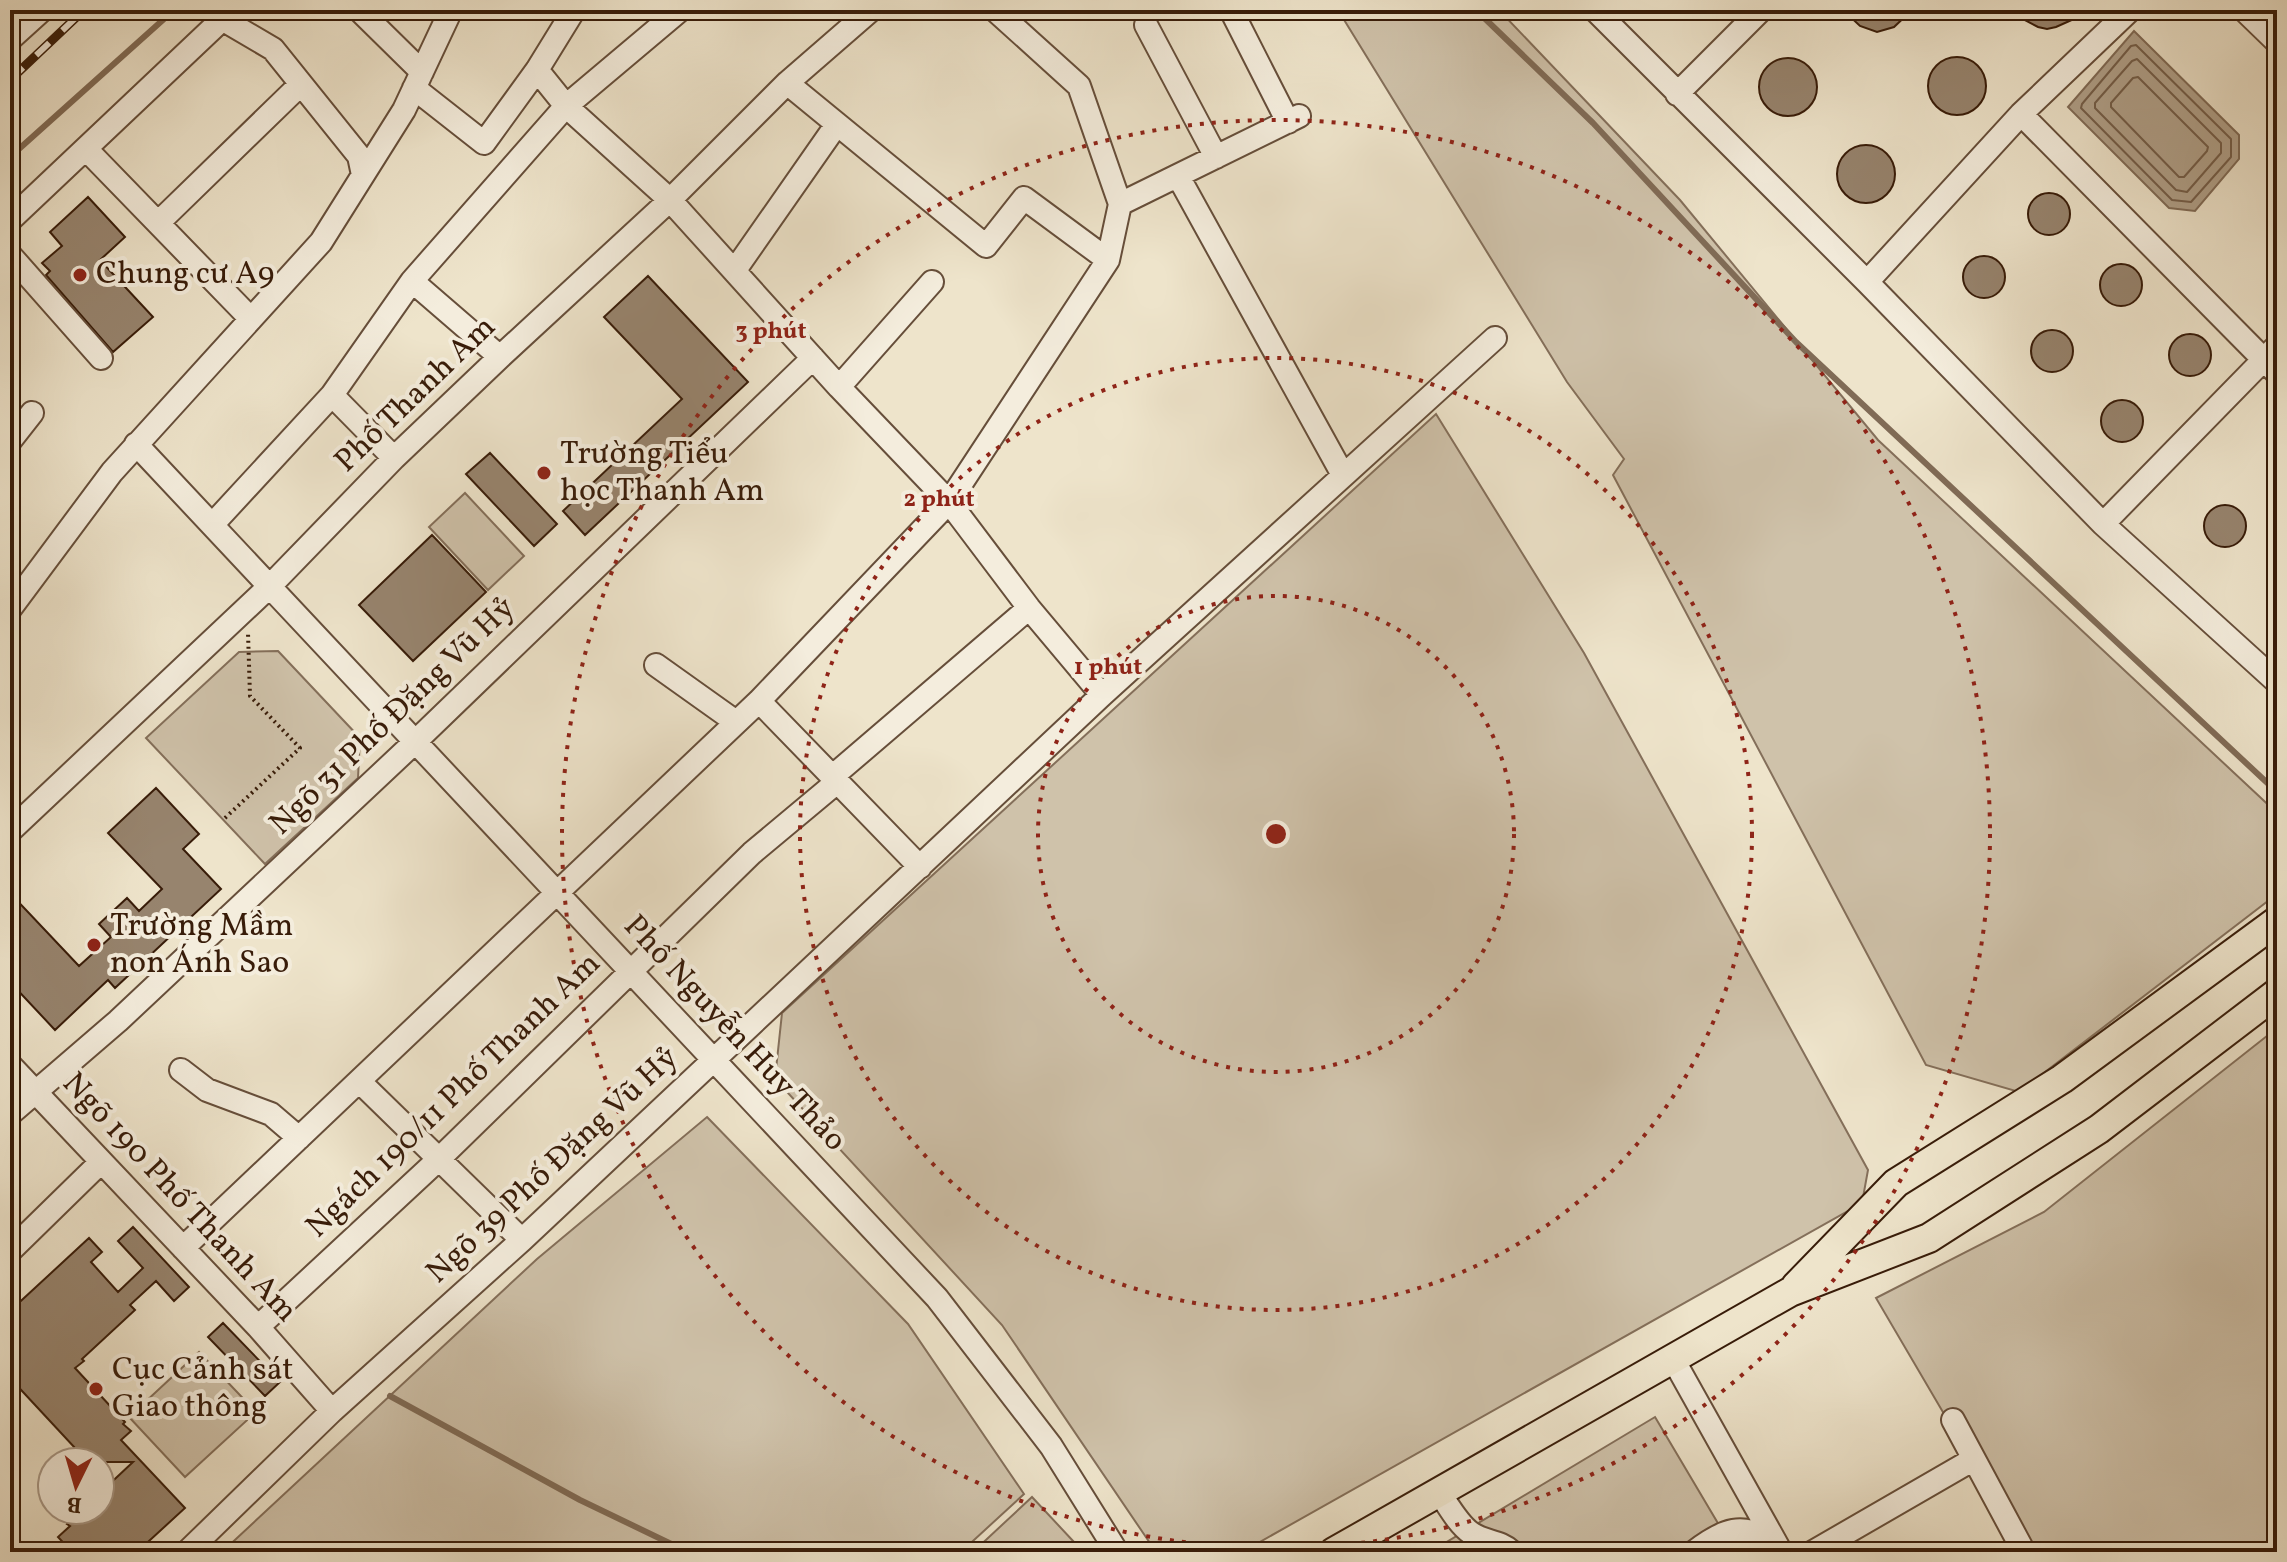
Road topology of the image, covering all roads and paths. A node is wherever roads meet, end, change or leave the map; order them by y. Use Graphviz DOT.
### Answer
graph roads {
  1 [pos="42,10"];
  2 [pos="359,10"];
  3 [pos="451,10"];
  4 [pos="574,10"];
  5 [pos="680,10"];
  6 [pos="871,10"];
  7 [pos="995,10"];
  8 [pos="1231,10"];
  9 [pos="1595,10"];
  10 [pos="1761,10"];
  11 [pos="2130,10"];
  12 [pos="2244,10"];
  13 [pos="227,15"];
  14 [pos="1146,25"];
  15 [pos="10,39"];
  16 [pos="2277,42"];
  17 [pos="537,70"];
  18 [pos="418,80"];
  19 [pos="787,83"];
  20 [pos="301,84"];
  21 [pos="1677,94"];
  22 [pos="566,106"];
  23 [pos="2021,114"];
  24 [pos="837,124"];
  25 [pos="86,149"];
  26 [pos="1216,157"];
  27 [pos="363,175"];
  28 [pos="1178,176"];
  29 [pos="670,200"];
  30 [pos="1120,204"];
  31 [pos="10,220"];
  32 [pos="158,223"];
  33 [pos="10,255"];
  34 [pos="1108,260"];
  35 [pos="735,270"];
  36 [pos="412,281"];
  37 [pos="932,282"];
  38 [pos="1867,282"];
  39 [pos="251,319"];
  40 [pos="1495,338"];
  41 [pos="500,357"];
  42 [pos="101,358"];
  43 [pos="813,358"];
  44 [pos="2273,360"];
  45 [pos="839,387"];
  46 [pos="332,395"];
  47 [pos="32,413"];
  48 [pos="10,441"];
  49 [pos="136,444"];
  50 [pos="394,458"];
  51 [pos="1343,475"];
  52 [pos="949,502"];
  53 [pos="2103,524"];
  54 [pos="212,525"];
  55 [pos="270,586"];
  56 [pos="247,608"];
  57 [pos="1029,608"];
  58 [pos="10,609"];
  59 [pos="656,665"];
  60 [pos="2277,682"];
  61 [pos="1102,695"];
  62 [pos="759,701"];
  63 [pos="736,722"];
  64 [pos="416,741"];
  65 [pos="835,779"];
  66 [pos="225,818"];
  67 [pos="10,831"];
  68 [pos="920,867"];
  69 [pos="557,892"];
  70 [pos="2277,921"];
  71 [pos="630,970"];
  72 [pos="2277,993"];
  73 [pos="714,1060"];
  74 [pos="10,1065"];
  75 [pos="181,1070"];
  76 [pos="359,1081"];
  77 [pos="34,1092"];
  78 [pos="10,1114"];
  79 [pos="299,1138"];
  80 [pos="439,1159"];
  81 [pos="101,1162"];
  82 [pos="522,1240"];
  83 [pos="183,1248"];
  84 [pos="10,1251"];
  85 [pos="1790,1292"];
  86 [pos="258,1327"];
  87 [pos="1673,1359"];
  88 [pos="332,1411"];
  89 [pos="1953,1420"];
  90 [pos="1974,1459"];
  91 [pos="1439,1492"];
  92 [pos="1778,1547"];
  93 [pos="187,1552"];
  94 [pos="1117,1552"];
  95 [pos="1334,1552"];
  96 [pos="1512,1552"];
  97 [pos="1694,1552"];
  98 [pos="1813,1552"];
  99 [pos="2024,1552"];
  1 -- 15 [label="street"];
  2 -- 18 [label="street"];
  3 -- 18 [label="street"];
  4 -- 17 [label="street"];
  5 -- 22 [label="street"];
  6 -- 19 [label="street, Phố Thanh Am"];
  7 -- 30 [label="street"];
  8 -- 26 [label="street"];
  9 -- 21 [label="street"];
  10 -- 21 [label="street"];
  11 -- 23 [label="street"];
  12 -- 16 [label="street"];
  13 -- 20 [label="street"];
  13 -- 25 [label="street"];
  14 -- 26 [label="street"];
  17 -- 18 [label="street"];
  17 -- 22 [label="street"];
  18 -- 27 [label="street"];
  19 -- 24 [label="street"];
  19 -- 29 [label="street, Phố Thanh Am"];
  20 -- 27 [label="street"];
  20 -- 32 [label="street"];
  21 -- 38 [label="street"];
  22 -- 29 [label="street"];
  22 -- 36 [label="street"];
  23 -- 38 [label="street"];
  23 -- 44 [label="street"];
  24 -- 34 [label="street"];
  24 -- 35 [label="street"];
  25 -- 31 [label="street"];
  25 -- 32 [label="street"];
  26 -- 28 [label="street"];
  27 -- 39 [label="street"];
  28 -- 30 [label="street"];
  28 -- 51 [label="street"];
  29 -- 35 [label="street"];
  29 -- 41 [label="street, Phố Thanh Am"];
  30 -- 34 [label="street"];
  32 -- 39 [label="street"];
  33 -- 42 [label="street"];
  34 -- 52 [label="street"];
  35 -- 43 [label="street"];
  36 -- 41 [label="street"];
  36 -- 46 [label="street"];
  37 -- 45 [label="street"];
  38 -- 53 [label="street"];
  39 -- 49 [label="street"];
  40 -- 51 [label="street, Ngõ 39 Phố Đặng Vũ Hỷ"];
  41 -- 50 [label="street, Phố Thanh Am"];
  43 -- 45 [label="street"];
  43 -- 64 [label="street, Ngõ 31 Phố Đặng Vũ Hỷ"];
  44 -- 53 [label="street"];
  45 -- 52 [label="street"];
  46 -- 50 [label="street"];
  46 -- 54 [label="street"];
  47 -- 48 [label="street"];
  49 -- 54 [label="street, Phố Nguyễn Huy Thảo"];
  49 -- 58 [label="street"];
  50 -- 55 [label="street, Phố Thanh Am"];
  51 -- 61 [label="street, Ngõ 39 Phố Đặng Vũ Hỷ"];
  52 -- 57 [label="street"];
  52 -- 62 [label="street"];
  53 -- 60 [label="street"];
  54 -- 55 [label="street, Phố Nguyễn Huy Thảo"];
  55 -- 56 [label="street, Phố Thanh Am"];
  55 -- 64 [label="street, Phố Nguyễn Huy Thảo"];
  56 -- 66 [label="path"];
  56 -- 67 [label="street, Phố Thanh Am"];
  57 -- 61 [label="street"];
  57 -- 65 [label="street, Ngách 190/11 Phố Thanh Am"];
  59 -- 63 [label="street"];
  61 -- 68 [label="street, Ngõ 39 Phố Đặng Vũ Hỷ"];
  62 -- 63 [label="street"];
  62 -- 65 [label="street"];
  63 -- 69 [label="street"];
  64 -- 69 [label="street, Phố Nguyễn Huy Thảo"];
  64 -- 77 [label="street, Ngõ 31 Phố Đặng Vũ Hỷ"];
  65 -- 68 [label="street"];
  65 -- 71 [label="street, Ngách 190/11 Phố Thanh Am"];
  68 -- 73 [label="street, Ngõ 39 Phố Đặng Vũ Hỷ"];
  69 -- 71 [label="street, Phố Nguyễn Huy Thảo"];
  69 -- 76 [label="street"];
  70 -- 85 [label="main road"];
  71 -- 73 [label="street, Phố Nguyễn Huy Thảo"];
  71 -- 80 [label="street, Ngách 190/11 Phố Thanh Am"];
  72 -- 85 [label="main road"];
  73 -- 82 [label="street, Ngõ 39 Phố Đặng Vũ Hỷ"];
  73 -- 94 [label="street, Phố Nguyễn Huy Thảo"];
  74 -- 77 [label="street, Ngõ 190 Phố Thanh Am"];
  75 -- 79 [label="street"];
  76 -- 79 [label="street"];
  76 -- 80 [label="street"];
  77 -- 78 [label="street, Ngõ 31 Phố Đặng Vũ Hỷ"];
  77 -- 81 [label="street, Ngõ 190 Phố Thanh Am"];
  79 -- 83 [label="street"];
  80 -- 82 [label="street"];
  80 -- 86 [label="street, Ngách 190/11 Phố Thanh Am"];
  81 -- 83 [label="street, Ngõ 190 Phố Thanh Am"];
  81 -- 84 [label="street"];
  82 -- 88 [label="street, Ngõ 39 Phố Đặng Vũ Hỷ"];
  83 -- 86 [label="street, Ngõ 190 Phố Thanh Am"];
  85 -- 87 [label="main road"];
  86 -- 88 [label="street, Ngõ 190 Phố Thanh Am"];
  87 -- 91 [label="main road"];
  87 -- 92 [label="street"];
  88 -- 93 [label="street, Ngõ 39 Phố Đặng Vũ Hỷ"];
  89 -- 90 [label="street"];
  90 -- 98 [label="street"];
  90 -- 99 [label="street"];
  91 -- 95 [label="main road"];
  91 -- 96 [label="street"];
  92 -- 97 [label="street"];
}
